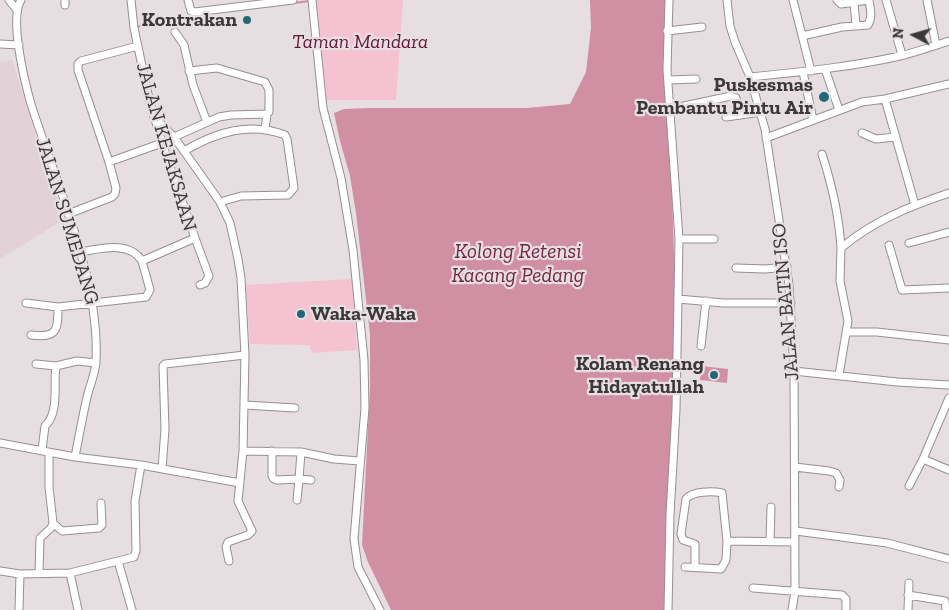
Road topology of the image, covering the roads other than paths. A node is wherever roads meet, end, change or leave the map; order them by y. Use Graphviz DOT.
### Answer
graph roads {
  1 [pos="9,0"];
  2 [pos="21,0"];
  3 [pos="131,0"];
  4 [pos="188,0"];
  5 [pos="293,0"];
  6 [pos="312,0"];
  7 [pos="669,0"];
  8 [pos="728,0"];
  9 [pos="793,0"];
  10 [pos="837,0"];
  11 [pos="869,0"];
  12 [pos="886,0"];
  13 [pos="927,0"];
  14 [pos="256,2"];
  15 [pos="854,3"];
  16 [pos="18,10"];
  17 [pos="856,25"];
  18 [pos="702,28"];
  19 [pos="667,31"];
  20 [pos="175,32"];
  21 [pos="802,36"];
  22 [pos="949,41"];
  23 [pos="0,44"];
  24 [pos="18,45"];
  25 [pos="936,45"];
  26 [pos="138,46"];
  27 [pos="902,56"];
  28 [pos="825,69"];
  29 [pos="189,71"];
  30 [pos="807,71"];
  31 [pos="750,77"];
  32 [pos="696,79"];
  33 [pos="668,80"];
  34 [pos="949,84"];
  35 [pos="885,99"];
  36 [pos="738,104"];
  37 [pos="670,109"];
  38 [pos="839,110"];
  39 [pos="761,112"];
  40 [pos="267,114"];
  41 [pos="154,117"];
  42 [pos="726,117"];
  43 [pos="813,120"];
  44 [pos="207,122"];
  45 [pos="265,130"];
  46 [pos="862,133"];
  47 [pos="174,137"];
  48 [pos="896,137"];
  49 [pos="766,138"];
  50 [pos="162,143"];
  51 [pos="184,151"];
  52 [pos="822,154"];
  53 [pos="109,162"];
  54 [pos="949,193"];
  55 [pos="220,202"];
  56 [pos="915,205"];
  57 [pos="68,214"];
  58 [pos="949,232"];
  59 [pos="195,238"];
  60 [pos="679,238"];
  61 [pos="714,239"];
  62 [pos="909,243"];
  63 [pos="889,245"];
  64 [pos="841,248"];
  65 [pos="80,252"];
  66 [pos="142,261"];
  67 [pos="787,267"];
  68 [pos="736,268"];
  69 [pos="200,285"];
  70 [pos="949,288"];
  71 [pos="678,299"];
  72 [pos="706,302"];
  73 [pos="26,303"];
  74 [pos="791,303"];
  75 [pos="93,304"];
  76 [pos="58,307"];
  77 [pos="847,332"];
  78 [pos="31,335"];
  79 [pos="949,340"];
  80 [pos="701,346"];
  81 [pos="245,355"];
  82 [pos="96,363"];
  83 [pos="36,364"];
  84 [pos="56,366"];
  85 [pos="794,371"];
  86 [pos="839,375"];
  87 [pos="949,385"];
  88 [pos="949,398"];
  89 [pos="245,405"];
  90 [pos="295,408"];
  91 [pos="0,443"];
  92 [pos="243,451"];
  93 [pos="272,451"];
  94 [pos="45,452"];
  95 [pos="301,452"];
  96 [pos="75,457"];
  97 [pos="923,459"];
  98 [pos="360,461"];
  99 [pos="141,465"];
  100 [pos="795,467"];
  101 [pos="162,469"];
  102 [pos="949,470"];
  103 [pos="299,479"];
  104 [pos="310,480"];
  105 [pos="240,483"];
  106 [pos="909,486"];
  107 [pos="839,487"];
  108 [pos="297,500"];
  109 [pos="101,503"];
  110 [pos="771,507"];
  111 [pos="53,523"];
  112 [pos="796,531"];
  113 [pos="727,541"];
  114 [pos="770,542"];
  115 [pos="795,542"];
  116 [pos="949,559"];
  117 [pos="229,561"];
  118 [pos="118,562"];
  119 [pos="686,567"];
  120 [pos="695,567"];
  121 [pos="0,571"];
  122 [pos="39,573"];
  123 [pos="70,573"];
  124 [pos="20,574"];
  125 [pos="909,583"];
  126 [pos="753,588"];
  127 [pos="795,591"];
  128 [pos="908,595"];
  129 [pos="19,610"];
  130 [pos="78,610"];
  131 [pos="132,610"];
  132 [pos="380,610"];
  133 [pos="668,610"];
  134 [pos="792,610"];
  135 [pos="846,610"];
  136 [pos="908,610"];
  137 [pos="946,610"];
  1 -- 16 [label="street"];
  2 -- 16 [label="street, JALAN SUMEDANG"];
  3 -- 26 [label="street, JALAN KEJAKSAAN"];
  4 -- 14 [label="street"];
  5 -- 14 [label="street"];
  6 -- 98 [label="street"];
  7 -- 19 [label="street"];
  8 -- 31 [label="street, JALAN BATIN ISO"];
  9 -- 21 [label="street"];
  10 -- 15 [label="street"];
  11 -- 15 [label="street"];
  11 -- 17 [label="street"];
  12 -- 27 [label="street"];
  13 -- 25 [label="street"];
  15 -- 17 [label="street"];
  16 -- 24 [label="street, JALAN SUMEDANG"];
  17 -- 21 [label="street"];
  18 -- 19 [label="street"];
  19 -- 33 [label="street"];
  20 -- 29 [label="street"];
  21 -- 30 [label="street"];
  22 -- 25 [label="street"];
  23 -- 24 [label="street"];
  24 -- 57 [label="street, JALAN SUMEDANG"];
  25 -- 27 [label="street"];
  26 -- 41 [label="street, JALAN KEJAKSAAN"];
  26 -- 53 [label="street"];
  27 -- 28 [label="street"];
  28 -- 30 [label="street"];
  28 -- 38 [label="street"];
  29 -- 40 [label="street"];
  29 -- 44 [label="street"];
  30 -- 31 [label="street"];
  30 -- 43 [label="street"];
  31 -- 39 [label="street, JALAN BATIN ISO"];
  32 -- 33 [label="street"];
  33 -- 37 [label="street"];
  34 -- 35 [label="street"];
  35 -- 38 [label="street"];
  35 -- 48 [label="street"];
  36 -- 37 [label="street"];
  37 -- 60 [label="street"];
  38 -- 43 [label="street"];
  39 -- 42 [label="street"];
  39 -- 49 [label="street, JALAN BATIN ISO"];
  40 -- 44 [label="street"];
  40 -- 45 [label="street"];
  41 -- 47 [label="street"];
  41 -- 50 [label="street, JALAN KEJAKSAAN"];
  43 -- 49 [label="street"];
  44 -- 47 [label="street"];
  45 -- 51 [label="street"];
  45 -- 55 [label="street"];
  46 -- 48 [label="street"];
  47 -- 51 [label="street"];
  48 -- 56 [label="street"];
  49 -- 67 [label="street, JALAN BATIN ISO"];
  50 -- 53 [label="street"];
  50 -- 59 [label="street, JALAN KEJAKSAAN"];
  51 -- 55 [label="street"];
  52 -- 64 [label="street"];
  53 -- 57 [label="street"];
  54 -- 56 [label="street"];
  55 -- 81 [label="street"];
  56 -- 64 [label="street"];
  57 -- 65 [label="street, JALAN SUMEDANG"];
  58 -- 62 [label="street"];
  59 -- 66 [label="street, JALAN KEJAKSAAN"];
  59 -- 69 [label="street"];
  60 -- 61 [label="street"];
  60 -- 71 [label="street"];
  63 -- 70 [label="street"];
  64 -- 77 [label="street"];
  65 -- 66 [label="street"];
  65 -- 75 [label="street, JALAN SUMEDANG"];
  66 -- 75 [label="street"];
  67 -- 68 [label="street"];
  67 -- 74 [label="street, JALAN BATIN ISO"];
  71 -- 72 [label="street"];
  71 -- 133 [label="street"];
  72 -- 74 [label="street"];
  72 -- 80 [label="street"];
  73 -- 76 [label="street"];
  74 -- 85 [label="street, JALAN BATIN ISO"];
  75 -- 76 [label="street"];
  75 -- 82 [label="street, JALAN SUMEDANG"];
  76 -- 78 [label="street"];
  77 -- 79 [label="street"];
  77 -- 86 [label="street"];
  81 -- 89 [label="street"];
  81 -- 101 [label="street"];
  82 -- 84 [label="street"];
  82 -- 96 [label="street, JALAN SUMEDANG"];
  83 -- 84 [label="street"];
  84 -- 94 [label="street"];
  85 -- 86 [label="street"];
  85 -- 100 [label="street, JALAN BATIN ISO"];
  86 -- 87 [label="street"];
  88 -- 97 [label="street"];
  89 -- 90 [label="street"];
  89 -- 92 [label="street"];
  91 -- 94 [label="street"];
  92 -- 93 [label="street"];
  92 -- 105 [label="street"];
  93 -- 95 [label="street"];
  93 -- 103 [label="street"];
  94 -- 96 [label="street"];
  94 -- 111 [label="street"];
  95 -- 98 [label="street"];
  95 -- 103 [label="street"];
  96 -- 99 [label="street"];
  97 -- 102 [label="street"];
  97 -- 106 [label="street"];
  98 -- 132 [label="street"];
  99 -- 101 [label="street"];
  99 -- 118 [label="street"];
  100 -- 107 [label="street"];
  100 -- 112 [label="street, JALAN BATIN ISO"];
  101 -- 105 [label="street"];
  103 -- 104 [label="street"];
  103 -- 108 [label="street"];
  105 -- 117 [label="street"];
  109 -- 111 [label="street"];
  110 -- 114 [label="street"];
  111 -- 122 [label="street"];
  112 -- 115 [label="street, JALAN BATIN ISO"];
  112 -- 116 [label="street"];
  113 -- 114 [label="street"];
  113 -- 120 [label="street"];
  113 -- 120 [label="street"];
  114 -- 115 [label="street"];
  115 -- 127 [label="street, JALAN BATIN ISO"];
  118 -- 123 [label="street"];
  118 -- 131 [label="street"];
  119 -- 120 [label="street"];
  121 -- 124 [label="street"];
  122 -- 123 [label="street"];
  122 -- 124 [label="street"];
  123 -- 130 [label="street"];
  124 -- 129 [label="street"];
  125 -- 128 [label="street"];
  126 -- 127 [label="street"];
  127 -- 134 [label="street, JALAN BATIN ISO"];
  127 -- 135 [label="street"];
  128 -- 136 [label="street"];
  128 -- 137 [label="street"];
}
